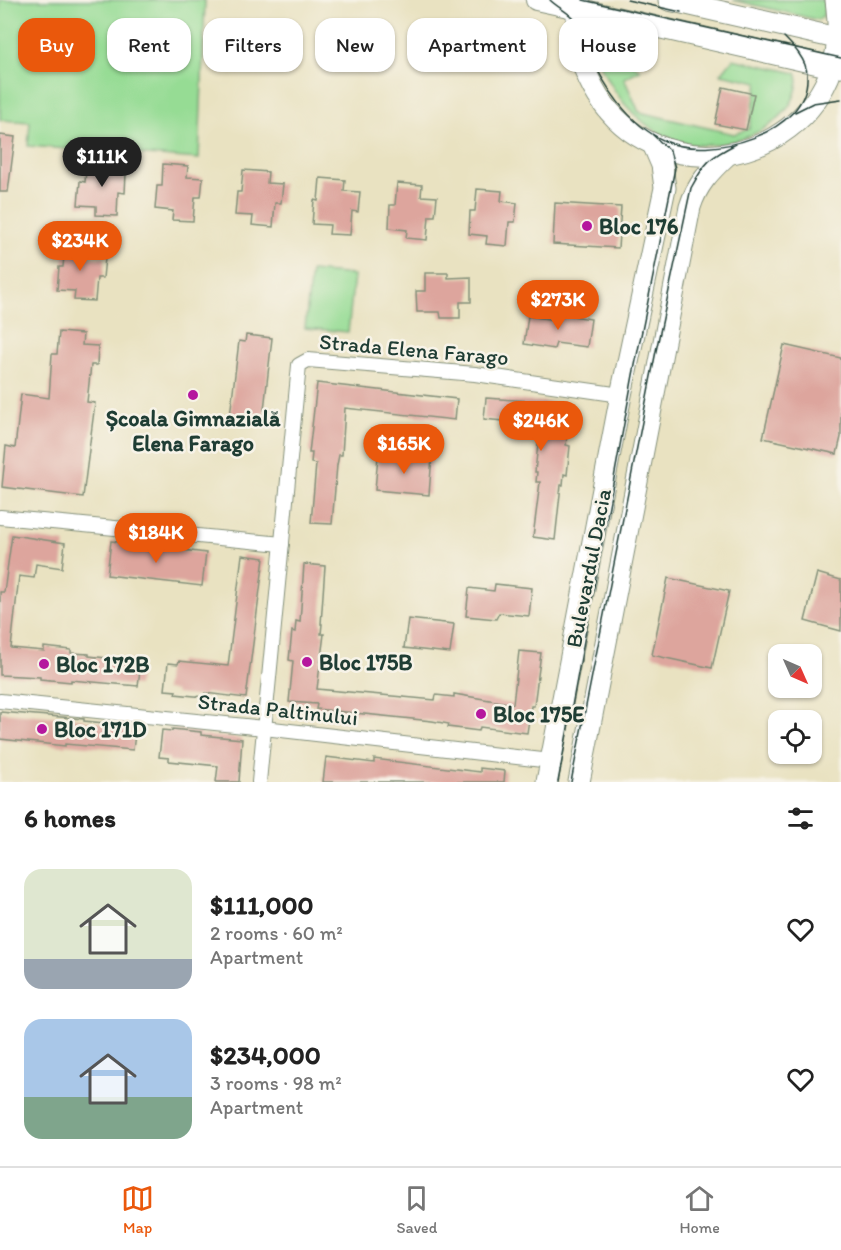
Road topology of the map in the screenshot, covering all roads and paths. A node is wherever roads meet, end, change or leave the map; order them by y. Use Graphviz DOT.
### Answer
graph roads {
  1 [pos="536,0"];
  2 [pos="669,0"];
  3 [pos="836,0"];
  4 [pos="579,4"];
  5 [pos="840,39"];
  6 [pos="836,67"];
  7 [pos="653,144"];
  8 [pos="727,155"];
  9 [pos="621,395"];
  10 [pos="0,518"];
  11 [pos="282,544"];
  12 [pos="0,701"];
  13 [pos="264,728"];
  14 [pos="551,761"];
  15 [pos="259,782"];
  16 [pos="547,782"];
  17 [pos="579,782"];
  1 -- 4 [label="main road"];
  2 -- 5 [label="main road"];
  3 -- 5 [label="main road, Bulevardul Dacia"];
  4 -- 6 [label="main road"];
  4 -- 7 [label="main road, Bulevardul Dacia"];
  5 -- 6 [label="main road, Bulevardul Dacia"];
  6 -- 8 [label="main road, Bulevardul Dacia"];
  7 -- 8 [label="main road, Bulevardul Dacia"];
  7 -- 9 [label="main road, Bulevardul Dacia"];
  8 -- 17 [label="main road, Bulevardul Dacia"];
  9 -- 11 [label="street, Strada Elena Farago"];
  9 -- 14 [label="main road, Bulevardul Dacia"];
  10 -- 11 [label="street"];
  11 -- 13 [label="street, Strada Elena Farago"];
  12 -- 13 [label="street, Strada Paltinului"];
  13 -- 14 [label="street, Strada Paltinului"];
  13 -- 15 [label="street, Strada Elena Farago"];
  14 -- 16 [label="main road, Bulevardul Dacia"];
}
